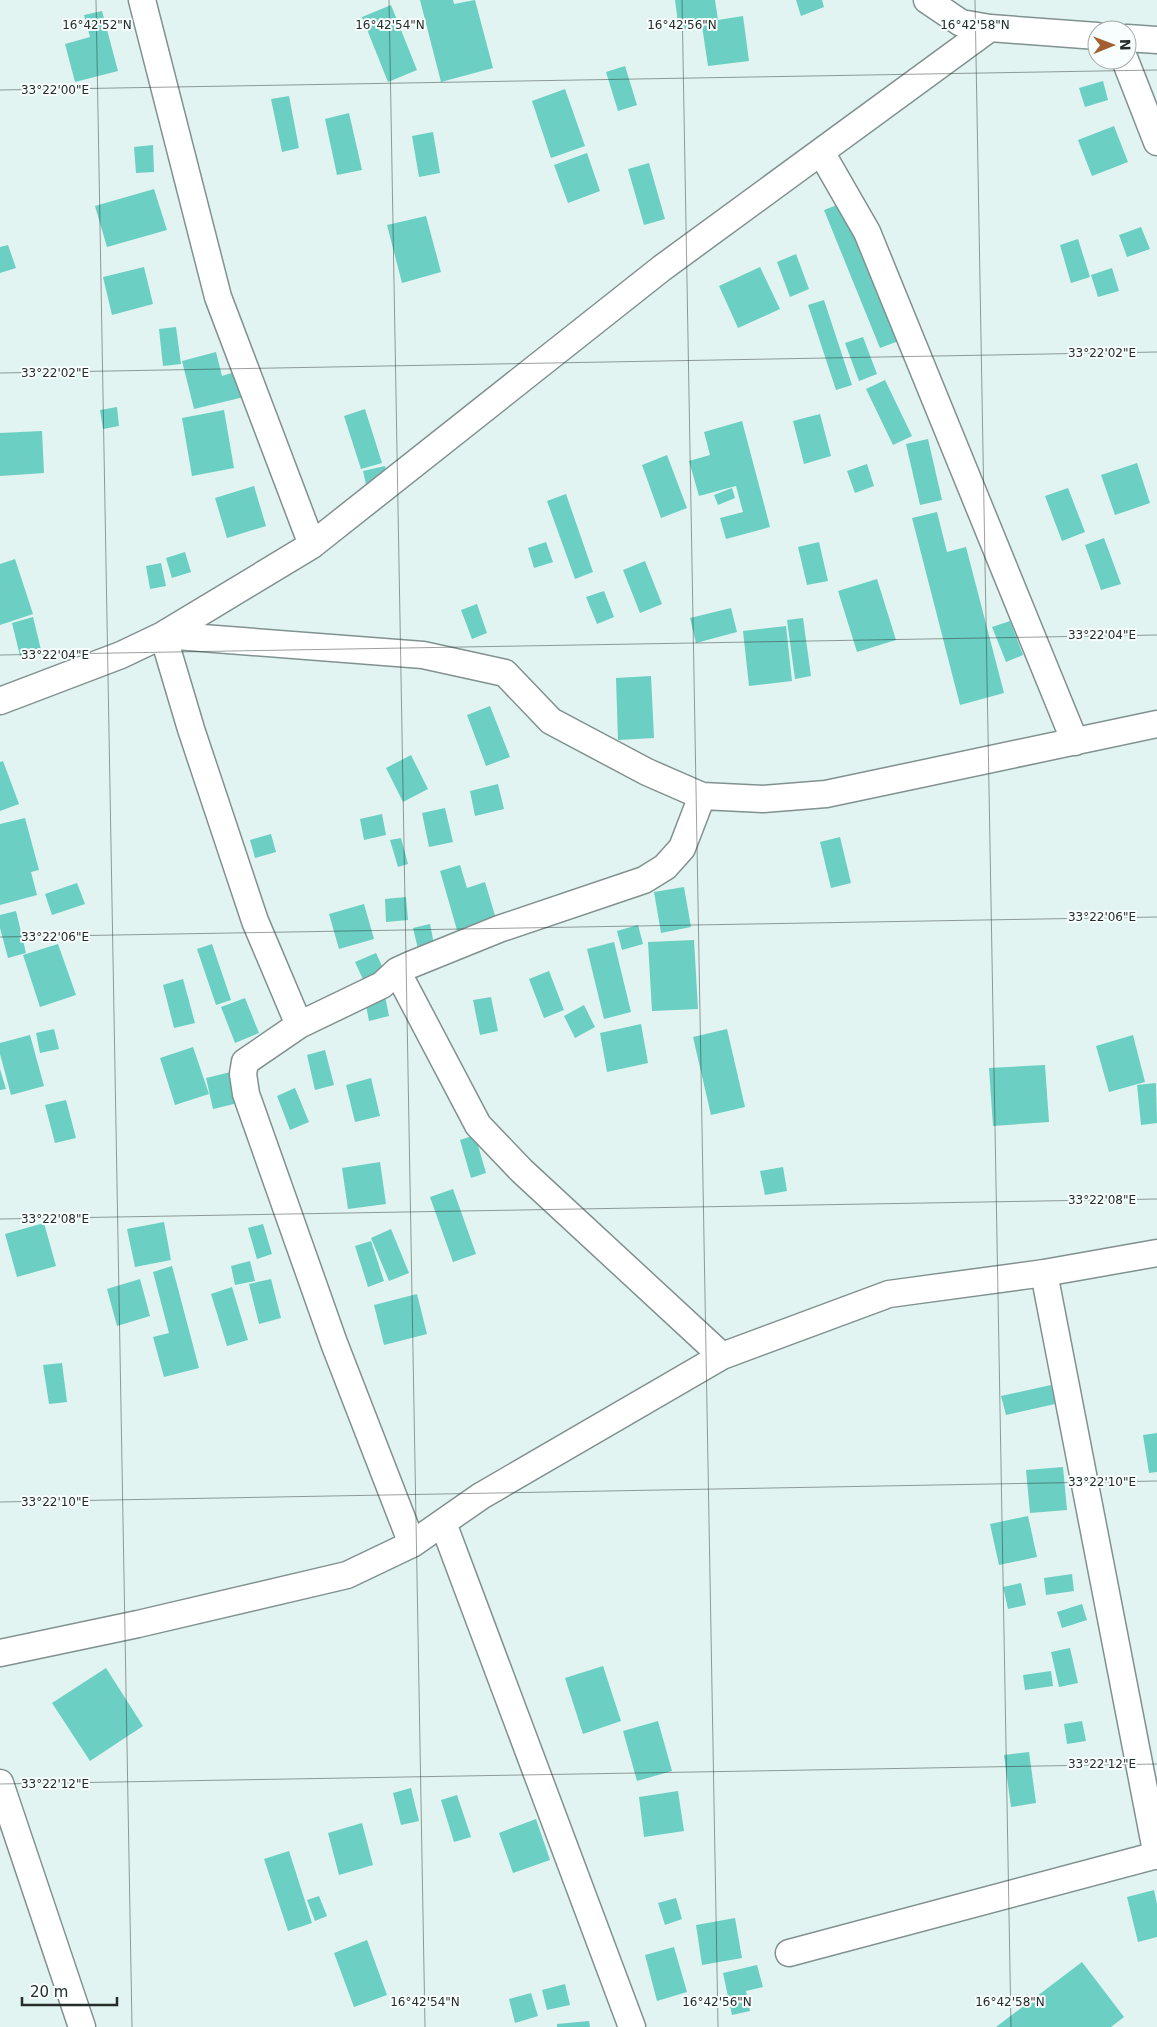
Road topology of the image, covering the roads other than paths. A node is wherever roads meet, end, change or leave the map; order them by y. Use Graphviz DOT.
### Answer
graph roads {
  1 [pos="142,0"];
  2 [pos="927,0"];
  3 [pos="990,28"];
  4 [pos="1087,35"];
  5 [pos="1137,39"];
  6 [pos="1157,40"];
  7 [pos="1129,70"];
  8 [pos="1157,142"];
  9 [pos="821,152"];
  10 [pos="312,545"];
  11 [pos="163,635"];
  12 [pos="0,701"];
  13 [pos="1157,724"];
  14 [pos="1075,742"];
  15 [pos="702,796"];
  16 [pos="397,971"];
  17 [pos="299,1025"];
  18 [pos="1157,1252"];
  19 [pos="1044,1273"];
  20 [pos="722,1356"];
  21 [pos="443,1522"];
  22 [pos="412,1544"];
  23 [pos="0,1654"];
  24 [pos="0,1782"];
  25 [pos="1157,1856"];
  26 [pos="789,1953"];
  27 [pos="82,2027"];
  28 [pos="632,2027"];
  1 -- 10 [label="street"];
  2 -- 3 [label="street"];
  3 -- 4 [label="street"];
  3 -- 9 [label="street"];
  5 -- 6 [label="street"];
  7 -- 8 [label="street"];
  9 -- 10 [label="street"];
  9 -- 14 [label="street"];
  10 -- 11 [label="street"];
  11 -- 12 [label="street"];
  11 -- 15 [label="street"];
  11 -- 17 [label="street"];
  13 -- 14 [label="street"];
  14 -- 15 [label="street"];
  15 -- 16 [label="street"];
  16 -- 17 [label="street"];
  16 -- 20 [label="street"];
  17 -- 22 [label="street"];
  18 -- 19 [label="street"];
  19 -- 20 [label="street"];
  19 -- 25 [label="street"];
  20 -- 21 [label="street"];
  21 -- 22 [label="street"];
  21 -- 28 [label="street"];
  22 -- 23 [label="street"];
  24 -- 27 [label="street"];
  25 -- 26 [label="street"];
}
